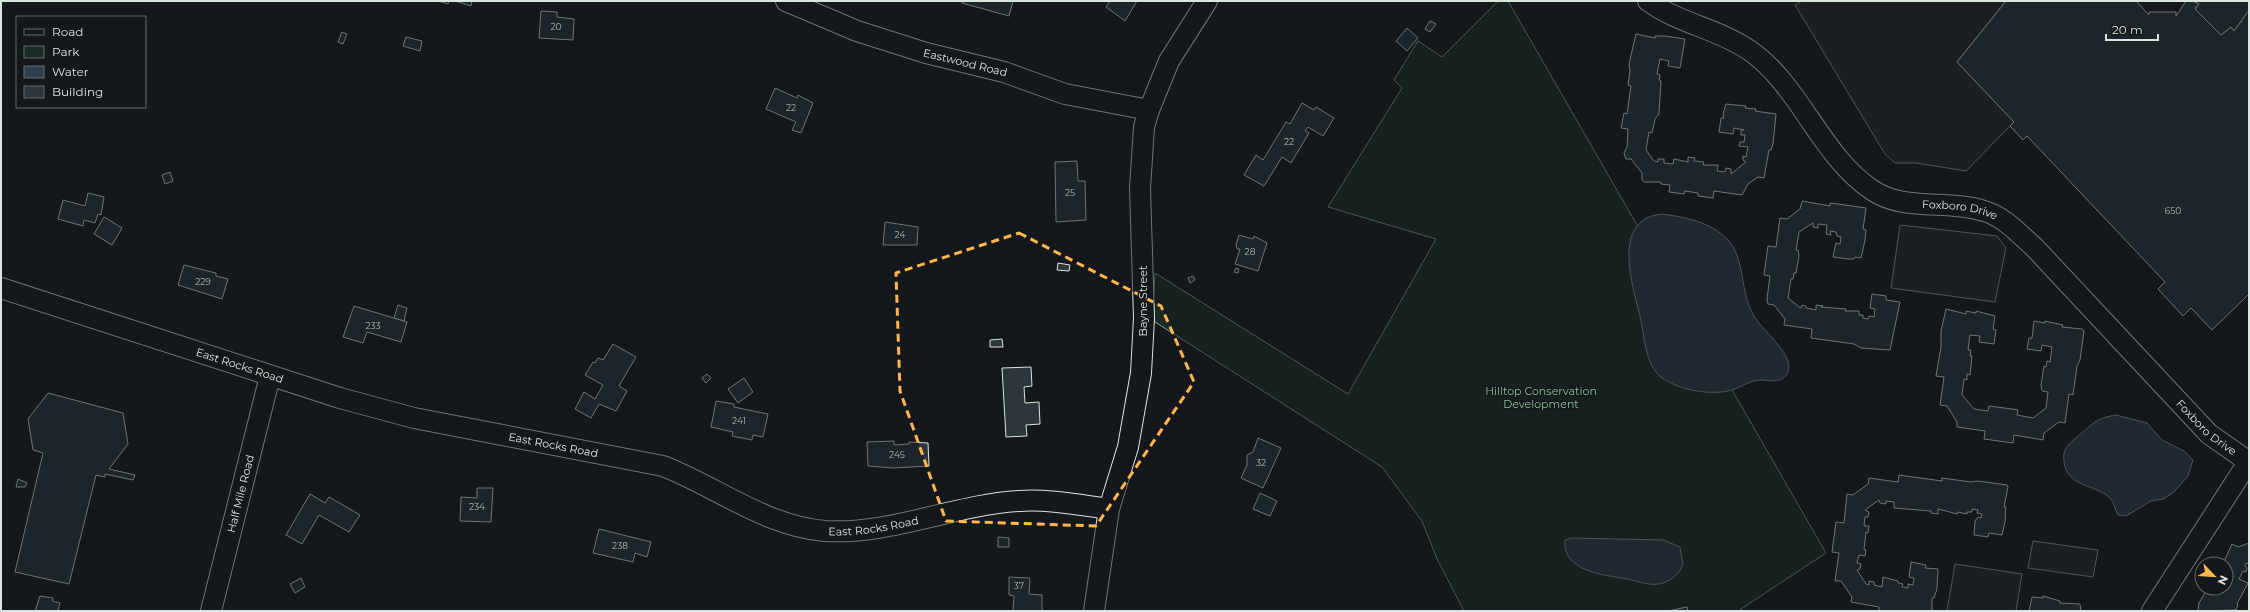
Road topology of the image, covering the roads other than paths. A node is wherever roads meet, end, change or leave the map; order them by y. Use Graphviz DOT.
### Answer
graph roads {
  1 [pos="786,1"];
  2 [pos="1207,1"];
  3 [pos="1648,1"];
  4 [pos="1149,110"];
  5 [pos="1,288"];
  6 [pos="270,376"];
  7 [pos="2249,462"];
  8 [pos="1109,509"];
  9 [pos="211,611"];
  10 [pos="1094,611"];
  11 [pos="2152,611"];
  1 -- 4 [label="street, Eastwood Road"];
  2 -- 4 [label="street, Bayne Street"];
  3 -- 7 [label="street, Foxboro Drive"];
  4 -- 8 [label="street, Bayne Street"];
  5 -- 6 [label="street, East Rocks Road"];
  6 -- 8 [label="street, East Rocks Road"];
  6 -- 9 [label="street, Half Mile Road"];
  7 -- 11 [label="street, Foxboro Drive"];
  8 -- 10 [label="street, Bayne Street"];
}
